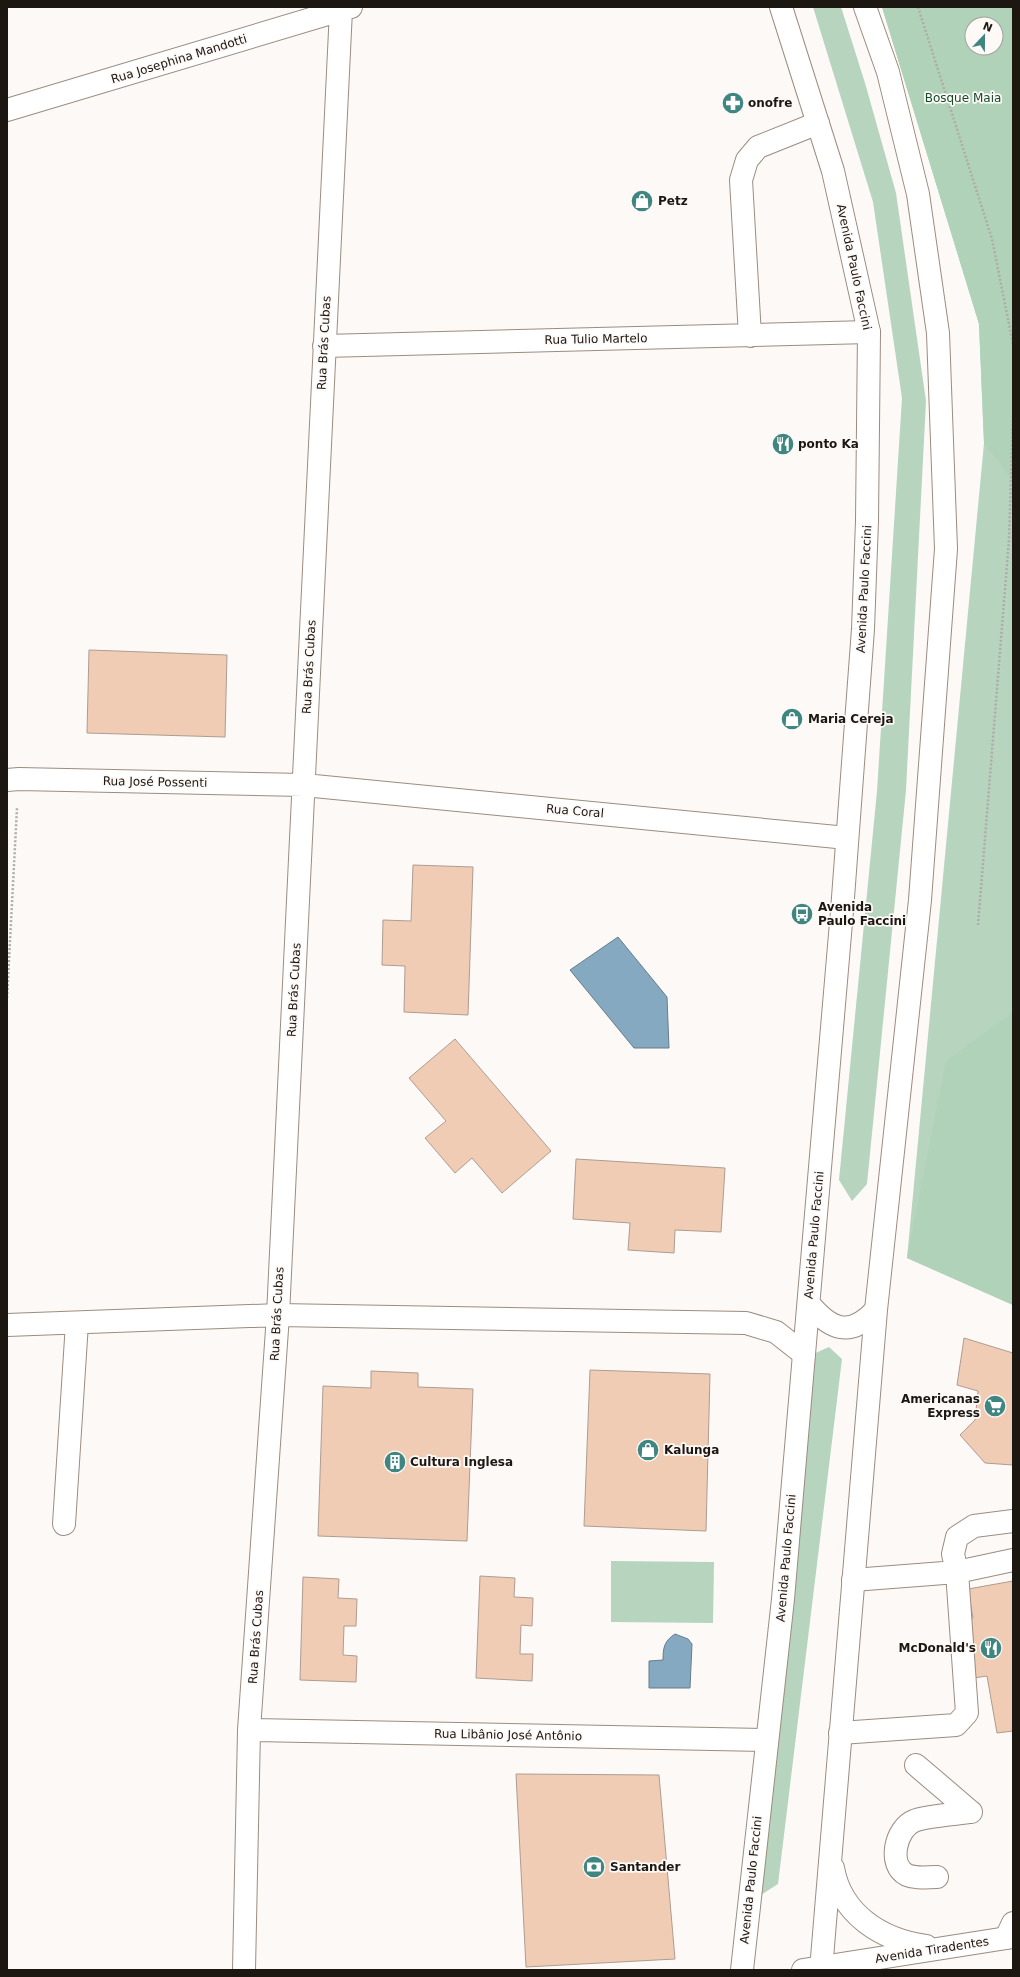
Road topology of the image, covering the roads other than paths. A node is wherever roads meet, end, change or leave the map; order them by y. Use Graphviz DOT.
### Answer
graph roads {
  1 [pos="781,7"];
  2 [pos="865,7"];
  3 [pos="346,9"];
  4 [pos="7,110"];
  5 [pos="818,123"];
  6 [pos="869,332"];
  7 [pos="750,336"];
  8 [pos="324,346"];
  9 [pos="13,780"];
  10 [pos="304,785"];
  11 [pos="847,838"];
  12 [pos="809,1304"];
  13 [pos="876,1310"];
  14 [pos="278,1315"];
  15 [pos="77,1322"];
  16 [pos="7,1325"];
  17 [pos="804,1354"];
  18 [pos="1013,1522"];
  19 [pos="64,1524"];
  20 [pos="1013,1560"];
  21 [pos="956,1572"];
  22 [pos="853,1580"];
  23 [pos="249,1730"];
  24 [pos="840,1733"];
  25 [pos="767,1740"];
  26 [pos="916,1765"];
  27 [pos="830,1856"];
  28 [pos="937,1877"];
  29 [pos="1011,1932"];
  30 [pos="955,1947"];
  31 [pos="815,1969"];
  32 [pos="244,1970"];
  33 [pos="742,1970"];
  1 -- 5 [label="street, Avenida Paulo Faccini"];
  2 -- 13 [label="street"];
  3 -- 4 [label="street, Rua Josephina Mandotti"];
  3 -- 8 [label="street, Rua Brás Cubas"];
  5 -- 6 [label="street, Avenida Paulo Faccini"];
  5 -- 7 [label="street"];
  6 -- 7 [label="street, Rua Tulio Martelo"];
  6 -- 11 [label="street, Avenida Paulo Faccini"];
  7 -- 8 [label="street, Rua Tulio Martelo"];
  8 -- 10 [label="street, Rua Brás Cubas"];
  9 -- 10 [label="street, Rua José Possenti"];
  10 -- 11 [label="street, Rua Coral"];
  10 -- 14 [label="street, Rua Brás Cubas"];
  11 -- 12 [label="street, Avenida Paulo Faccini"];
  12 -- 13 [label="street"];
  12 -- 17 [label="street, Avenida Paulo Faccini"];
  13 -- 22 [label="street"];
  14 -- 15 [label="street"];
  14 -- 17 [label="street"];
  14 -- 23 [label="street, Rua Brás Cubas"];
  15 -- 16 [label="street"];
  15 -- 19 [label="street"];
  17 -- 25 [label="street, Avenida Paulo Faccini"];
  18 -- 21 [label="street"];
  20 -- 21 [label="street"];
  21 -- 22 [label="street"];
  21 -- 24 [label="street"];
  22 -- 24 [label="street"];
  23 -- 25 [label="street, Rua Libânio José Antônio"];
  23 -- 32 [label="street, Rua Brás Cubas"];
  24 -- 27 [label="street"];
  25 -- 33 [label="street, Avenida Paulo Faccini"];
  26 -- 28 [label="street"];
  27 -- 30 [label="street"];
  27 -- 31 [label="street"];
  29 -- 30 [label="street, Avenida Tiradentes"];
  30 -- 31 [label="street, Avenida Tiradentes"];
}
